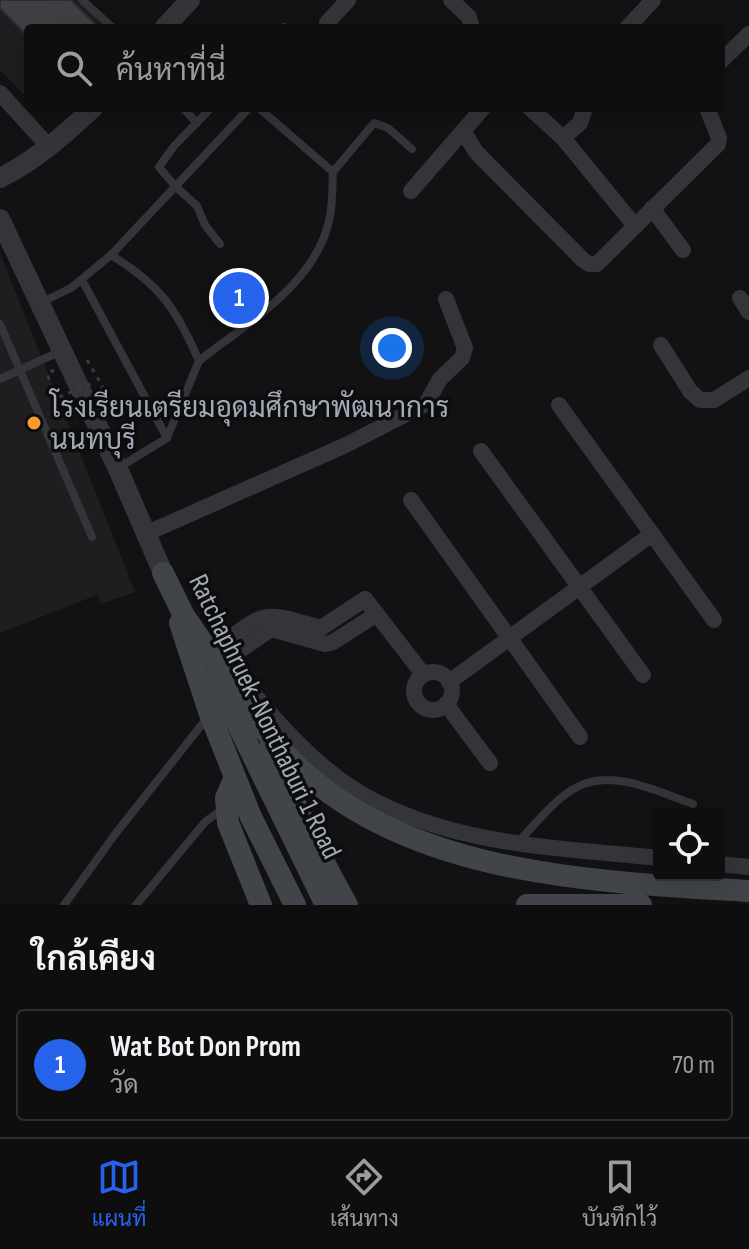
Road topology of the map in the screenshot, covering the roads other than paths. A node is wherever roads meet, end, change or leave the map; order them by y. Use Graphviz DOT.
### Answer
graph roads {
  1 [pos="82,0"];
  2 [pos="190,0"];
  3 [pos="348,0"];
  4 [pos="451,0"];
  5 [pos="653,0"];
  6 [pos="327,23"];
  7 [pos="109,24"];
  8 [pos="170,24"];
  9 [pos="471,24"];
  10 [pos="631,24"];
  11 [pos="749,34"];
  12 [pos="725,57"];
  13 [pos="0,93"];
  14 [pos="88,112"];
  15 [pos="187,112"];
  16 [pos="207,112"];
  17 [pos="245,112"];
  18 [pos="264,112"];
  19 [pos="480,112"];
  20 [pos="534,112"];
  21 [pos="584,112"];
  22 [pos="709,112"];
  23 [pos="197,123"];
  24 [pos="463,131"];
  25 [pos="563,138"];
  26 [pos="49,147"];
  27 [pos="412,149"];
  28 [pos="333,172"];
  29 [pos="0,178"];
  30 [pos="175,186"];
  31 [pos="411,191"];
  32 [pos="652,208"];
  33 [pos="0,219"];
  34 [pos="635,226"];
  35 [pos="220,244"];
  36 [pos="683,250"];
  37 [pos="111,255"];
  38 [pos="82,280"];
  39 [pos="446,299"];
  40 [pos="40,304"];
  41 [pos="0,324"];
  42 [pos="661,345"];
  43 [pos="62,350"];
  44 [pos="199,361"];
  45 [pos="22,369"];
  46 [pos="749,378"];
  47 [pos="0,379"];
  48 [pos="559,405"];
  49 [pos="167,438"];
  50 [pos="481,451"];
  51 [pos="118,469"];
  52 [pos="411,500"];
  53 [pos="145,534"];
  54 [pos="652,534"];
  55 [pos="92,537"];
  56 [pos="163,573"];
  57 [pos="580,587"];
  58 [pos="377,614"];
  59 [pos="187,620"];
  60 [pos="714,620"];
  61 [pos="510,638"];
  62 [pos="221,654"];
  63 [pos="423,674"];
  64 [pos="643,675"];
  65 [pos="449,682"];
  66 [pos="446,704"];
  67 [pos="210,714"];
  68 [pos="266,732"];
  69 [pos="580,737"];
  70 [pos="490,763"];
  71 [pos="235,777"];
  72 [pos="693,804"];
  73 [pos="225,807"];
  74 [pos="251,817"];
  75 [pos="516,844"];
  76 [pos="653,857"];
  77 [pos="725,865"];
  78 [pos="749,867"];
  79 [pos="749,891"];
  80 [pos="69,903"];
  81 [pos="139,904"];
  82 [pos="261,905"];
  83 [pos="276,905"];
  84 [pos="295,905"];
  85 [pos="326,905"];
  86 [pos="347,905"];
  87 [pos="527,905"];
  88 [pos="641,905"];
  1 -- 7 [label="lane"];
  2 -- 8 [label="street"];
  3 -- 6 [label="street"];
  4 -- 9 [label="street"];
  5 -- 10 [label="street"];
  11 -- 12 [label="street"];
  13 -- 26 [label="street"];
  14 -- 26 [label="street"];
  15 -- 23 [label="lane"];
  16 -- 23 [label="lane"];
  17 -- 30 [label="lane"];
  18 -- 28 [label="lane"];
  19 -- 24 [label="street"];
  20 -- 25 [label="street"];
  21 -- 25 [label="street"];
  22 -- 32 [label="street"];
  23 -- 30 [label="lane"];
  24 -- 31 [label="street"];
  24 -- 34 [label="street"];
  25 -- 34 [label="street"];
  26 -- 29 [label="street"];
  27 -- 28 [label="lane"];
  28 -- 44 [label="lane"];
  30 -- 35 [label="lane"];
  30 -- 37 [label="lane"];
  32 -- 34 [label="street"];
  32 -- 36 [label="street"];
  33 -- 40 [label="street"];
  37 -- 38 [label="lane"];
  37 -- 44 [label="lane"];
  38 -- 40 [label="lane"];
  38 -- 49 [label="lane"];
  39 -- 53 [label="street"];
  40 -- 43 [label="street"];
  41 -- 45 [label="lane"];
  42 -- 46 [label="street"];
  43 -- 45 [label="lane"];
  43 -- 51 [label="street"];
  44 -- 49 [label="lane"];
  45 -- 47 [label="lane"];
  45 -- 55 [label="lane"];
  48 -- 54 [label="street"];
  49 -- 51 [label="lane"];
  50 -- 57 [label="street"];
  51 -- 53 [label="street"];
  52 -- 61 [label="street"];
  53 -- 56 [label="street"];
  54 -- 57 [label="street"];
  54 -- 60 [label="street"];
  56 -- 59 [label="main road, Ratchaphruek-Nonthaburi 1 Road"];
  56 -- 62 [label="street"];
  56 -- 67 [label="main road, Ratchaphruek-Nonthaburi 1 Road"];
  57 -- 61 [label="street"];
  57 -- 64 [label="street"];
  58 -- 62 [label="street"];
  58 -- 62 [label="street"];
  58 -- 63 [label="street"];
  59 -- 68 [label="main road"];
  59 -- 85 [label="main road, Ratchaphruek-Nonthaburi 1 Road"];
  61 -- 65 [label="street"];
  61 -- 69 [label="street"];
  62 -- 75 [label="street"];
  63 -- 65 [label="street"];
  63 -- 66 [label="street"];
  65 -- 66 [label="street"];
  66 -- 70 [label="street"];
  67 -- 71 [label="main road, Ratchaphruek-Nonthaburi 1 Road"];
  67 -- 80 [label="lane"];
  68 -- 79 [label="main road"];
  68 -- 86 [label="main road"];
  71 -- 73 [label="main road"];
  71 -- 74 [label="main road, Ratchaphruek-Nonthaburi 1 Road"];
  72 -- 75 [label="lane"];
  73 -- 81 [label="lane"];
  73 -- 82 [label="main road"];
  74 -- 83 [label="main road"];
  74 -- 84 [label="main road, Ratchaphruek-Nonthaburi 1 Road"];
  75 -- 76 [label="street"];
  77 -- 78 [label="street"];
  87 -- 88 [label="main road"];
}
